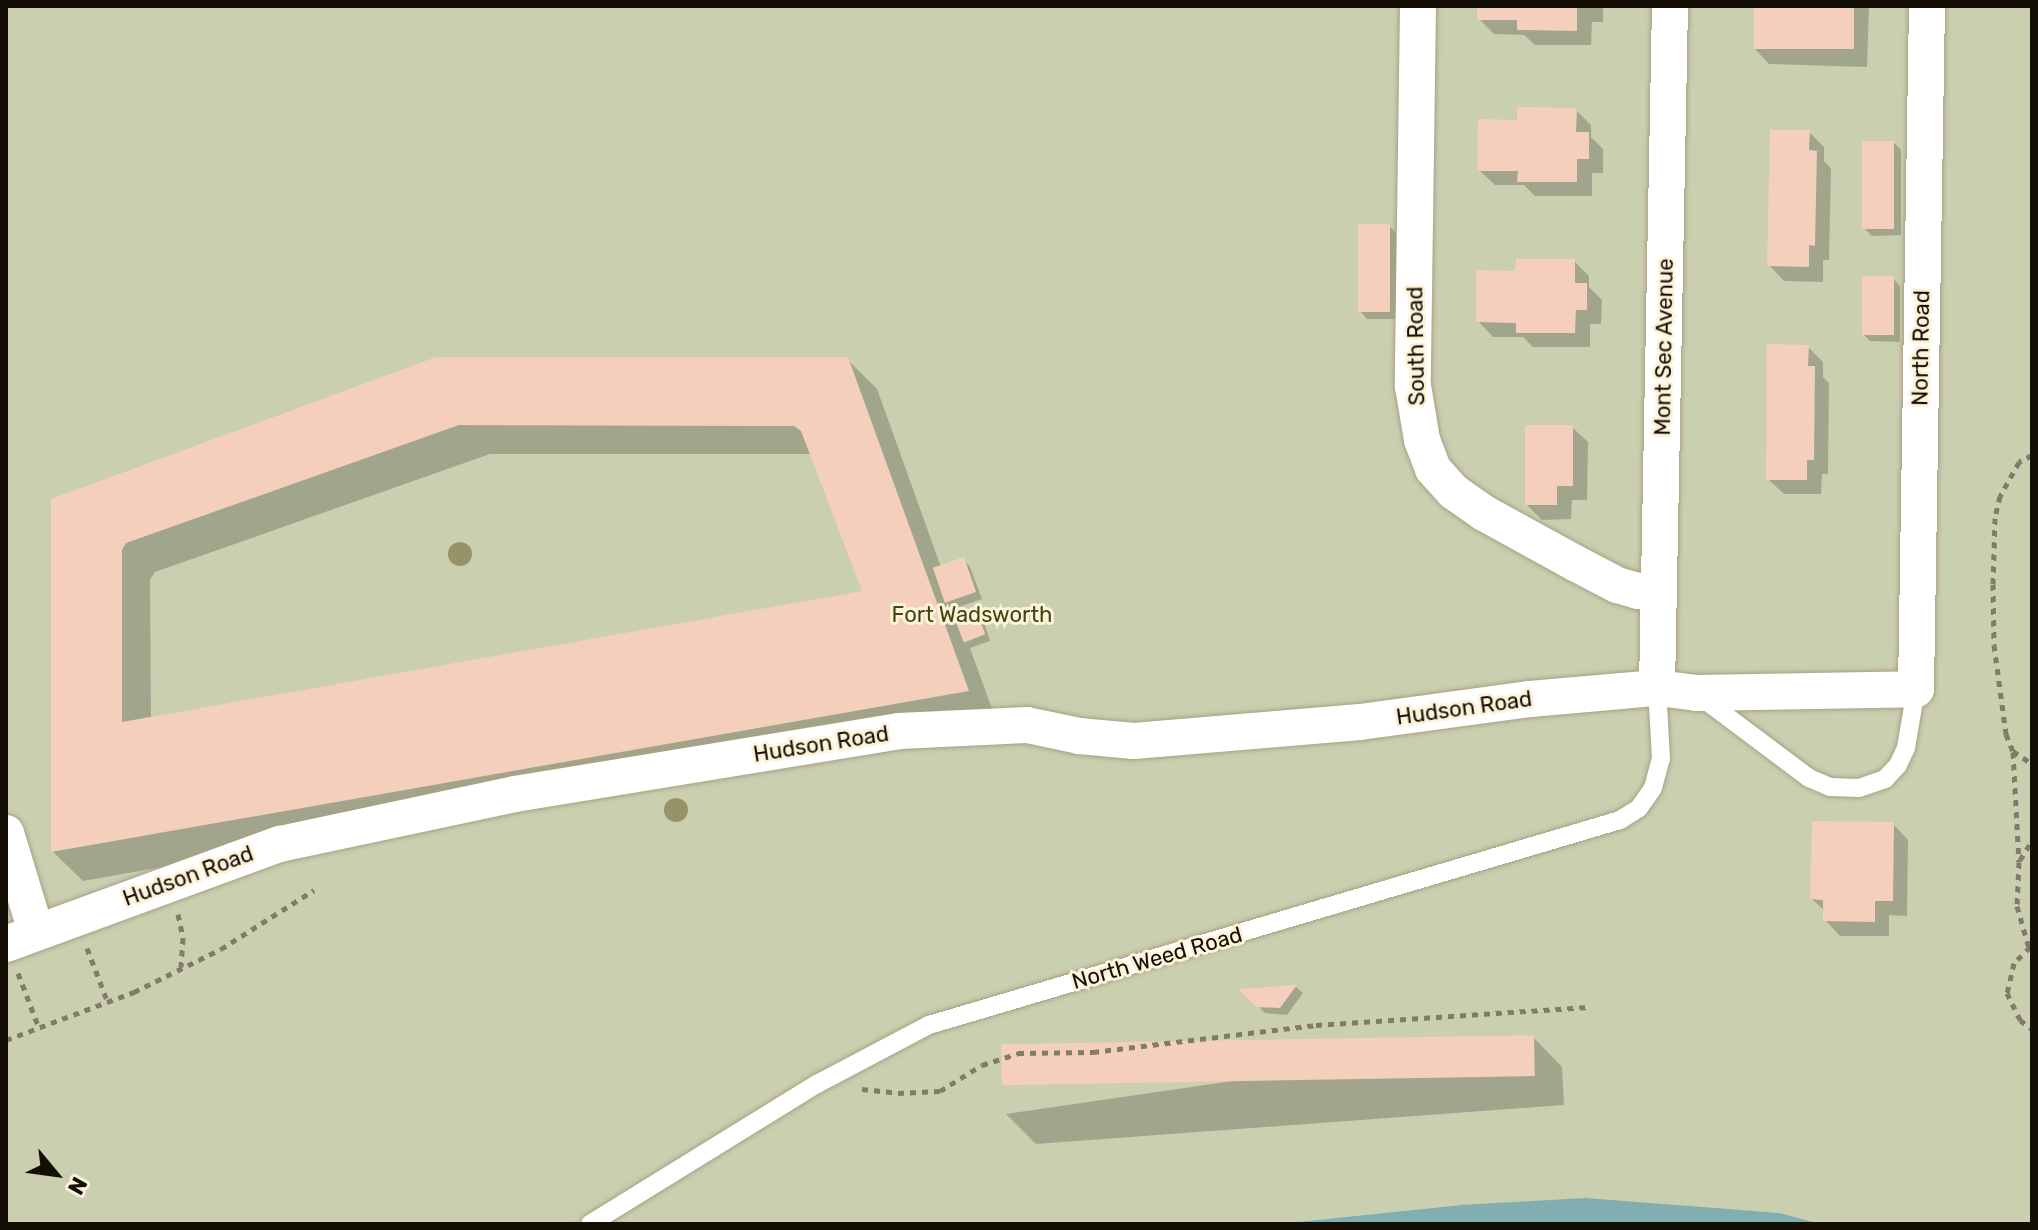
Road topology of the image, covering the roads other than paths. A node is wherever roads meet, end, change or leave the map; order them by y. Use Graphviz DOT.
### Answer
graph roads {
  1 [pos="1418,6"];
  2 [pos="1670,6"];
  3 [pos="1927,6"];
  4 [pos="1659,590"];
  5 [pos="1657,688"];
  6 [pos="1916,689"];
  7 [pos="1696,693"];
  8 [pos="6,833"];
  9 [pos="21,938"];
  10 [pos="590,1224"];
  1 -- 4 [label="street, South Road"];
  2 -- 4 [label="street, Mont Sec Avenue"];
  3 -- 6 [label="street, North Road"];
  4 -- 5 [label="street, Mont Sec Avenue"];
  5 -- 7 [label="street, Hudson Road"];
  5 -- 9 [label="street, Hudson Road"];
  5 -- 10 [label="lane, North Weed Road"];
  6 -- 7 [label="street, Hudson Road"];
  6 -- 7 [label="lane"];
  8 -- 9 [label="street"];
}
